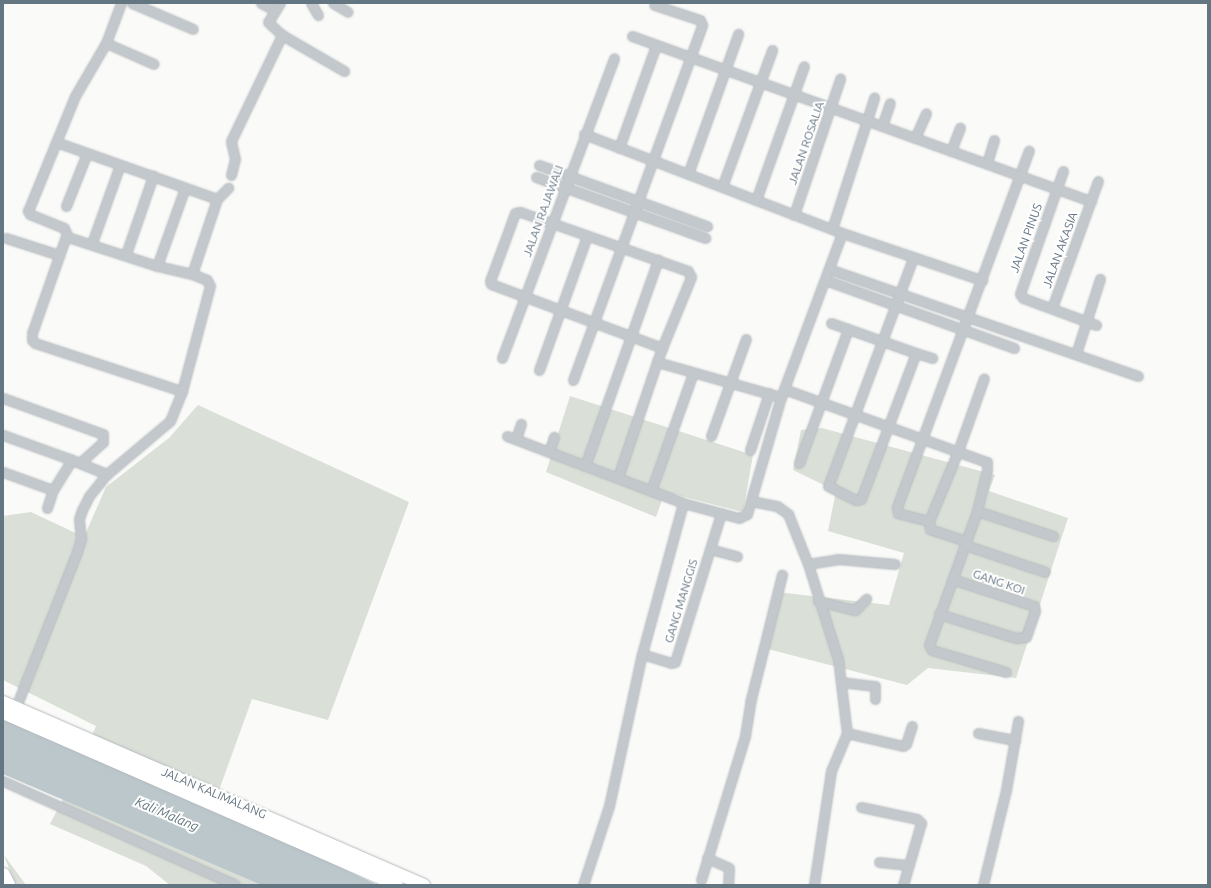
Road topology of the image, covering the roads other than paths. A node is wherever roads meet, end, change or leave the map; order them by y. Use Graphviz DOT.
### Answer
graph roads {
  1 [pos="121,3"];
  2 [pos="132,3"];
  3 [pos="261,3"];
  4 [pos="311,3"];
  5 [pos="333,3"];
  6 [pos="654,5"];
  7 [pos="277,6"];
  8 [pos="348,12"];
  9 [pos="318,15"];
  10 [pos="193,29"];
  11 [pos="738,34"];
  12 [pos="282,35"];
  13 [pos="632,36"];
  14 [pos="106,43"];
  15 [pos="656,45"];
  16 [pos="772,50"];
  17 [pos="614,58"];
  18 [pos="691,58"];
  19 [pos="154,64"];
  20 [pos="804,66"];
  21 [pos="726,70"];
  22 [pos="344,71"];
  23 [pos="840,79"];
  24 [pos="760,82"];
  25 [pos="794,94"];
  26 [pos="874,98"];
  27 [pos="890,103"];
  28 [pos="831,108"];
  29 [pos="926,113"];
  30 [pos="867,121"];
  31 [pos="882,126"];
  32 [pos="960,128"];
  33 [pos="584,134"];
  34 [pos="915,138"];
  35 [pos="994,140"];
  36 [pos="56,142"];
  37 [pos="619,148"];
  38 [pos="951,151"];
  39 [pos="1029,151"];
  40 [pos="87,153"];
  41 [pos="655,161"];
  42 [pos="987,163"];
  43 [pos="120,165"];
  44 [pos="539,165"];
  45 [pos="1063,171"];
  46 [pos="688,174"];
  47 [pos="231,175"];
  48 [pos="153,176"];
  49 [pos="569,176"];
  50 [pos="1021,176"];
  51 [pos="536,177"];
  52 [pos="1098,181"];
  53 [pos="565,187"];
  54 [pos="722,187"];
  55 [pos="185,188"];
  56 [pos="228,188"];
  57 [pos="1057,188"];
  58 [pos="218,199"];
  59 [pos="756,200"];
  60 [pos="640,201"];
  61 [pos="1091,201"];
  62 [pos="66,206"];
  63 [pos="636,213"];
  64 [pos="794,215"];
  65 [pos="552,223"];
  66 [pos="707,226"];
  67 [pos="832,230"];
  68 [pos="842,233"];
  69 [pos="66,236"];
  70 [pos="587,236"];
  71 [pos="6,238"];
  72 [pos="705,238"];
  73 [pos="92,243"];
  74 [pos="623,248"];
  75 [pos="126,254"];
  76 [pos="59,255"];
  77 [pos="913,258"];
  78 [pos="658,260"];
  79 [pos="157,266"];
  80 [pos="829,269"];
  81 [pos="192,274"];
  82 [pos="1100,279"];
  83 [pos="825,280"];
  84 [pos="982,280"];
  85 [pos="899,295"];
  86 [pos="526,297"];
  87 [pos="894,306"];
  88 [pos="1052,308"];
  89 [pos="560,310"];
  90 [pos="967,318"];
  91 [pos="1086,320"];
  92 [pos="595,323"];
  93 [pos="831,323"];
  94 [pos="1096,325"];
  95 [pos="848,329"];
  96 [pos="963,330"];
  97 [pos="630,335"];
  98 [pos="746,339"];
  99 [pos="882,342"];
  100 [pos="662,348"];
  101 [pos="1014,348"];
  102 [pos="916,353"];
  103 [pos="1076,354"];
  104 [pos="502,358"];
  105 [pos="932,358"];
  106 [pos="657,362"];
  107 [pos="539,370"];
  108 [pos="693,373"];
  109 [pos="1138,376"];
  110 [pos="984,378"];
  111 [pos="573,380"];
  112 [pos="731,381"];
  113 [pos="182,390"];
  114 [pos="770,393"];
  115 [pos="782,393"];
  116 [pos="3,398"];
  117 [pos="822,403"];
  118 [pos="856,415"];
  119 [pos="521,424"];
  120 [pos="890,426"];
  121 [pos="3,435"];
  122 [pos="506,436"];
  123 [pos="711,436"];
  124 [pos="554,437"];
  125 [pos="516,439"];
  126 [pos="924,440"];
  127 [pos="750,450"];
  128 [pos="958,451"];
  129 [pos="549,452"];
  130 [pos="77,461"];
  131 [pos="799,463"];
  132 [pos="585,466"];
  133 [pos="3,472"];
  134 [pos="107,474"];
  135 [pos="618,477"];
  136 [pos="53,490"];
  137 [pos="651,491"];
  138 [pos="751,501"];
  139 [pos="683,503"];
  140 [pos="47,508"];
  141 [pos="977,511"];
  142 [pos="721,513"];
  143 [pos="929,521"];
  144 [pos="1053,536"];
  145 [pos="965,543"];
  146 [pos="710,549"];
  147 [pos="737,556"];
  148 [pos="808,564"];
  149 [pos="895,564"];
  150 [pos="1045,572"];
  151 [pos="782,575"];
  152 [pos="952,579"];
  153 [pos="866,599"];
  154 [pos="818,601"];
  155 [pos="939,614"];
  156 [pos="642,654"];
  157 [pos="1006,672"];
  158 [pos="841,682"];
  159 [pos="875,699"];
  160 [pos="3,702"];
  161 [pos="10,713"];
  162 [pos="1018,721"];
  163 [pos="912,726"];
  164 [pos="847,733"];
  165 [pos="978,733"];
  166 [pos="1015,740"];
  167 [pos="3,781"];
  168 [pos="861,807"];
  169 [pos="707,858"];
  170 [pos="879,862"];
  171 [pos="910,865"];
  172 [pos="3,875"];
  173 [pos="701,880"];
  174 [pos="8,885"];
  175 [pos="235,885"];
  176 [pos="397,885"];
  177 [pos="424,885"];
  178 [pos="583,885"];
  179 [pos="728,885"];
  180 [pos="814,885"];
  181 [pos="903,885"];
  182 [pos="983,885"];
  1 -- 14 [label="street"];
  2 -- 10 [label="street"];
  3 -- 7 [label="street"];
  4 -- 9 [label="street"];
  5 -- 8 [label="street"];
  6 -- 18 [label="street"];
  7 -- 12 [label="street"];
  11 -- 21 [label="street"];
  12 -- 22 [label="street"];
  12 -- 47 [label="street"];
  13 -- 15 [label="street"];
  14 -- 19 [label="street"];
  14 -- 36 [label="street"];
  15 -- 18 [label="street"];
  15 -- 37 [label="street"];
  16 -- 24 [label="street"];
  17 -- 33 [label="street, JALAN RAJAWALI"];
  18 -- 21 [label="street"];
  18 -- 41 [label="street"];
  20 -- 25 [label="street"];
  21 -- 24 [label="street"];
  21 -- 46 [label="street"];
  23 -- 28 [label="street, JALAN ROSALIA"];
  24 -- 25 [label="street"];
  24 -- 54 [label="street"];
  25 -- 28 [label="street"];
  25 -- 59 [label="street"];
  26 -- 30 [label="street"];
  27 -- 31 [label="street"];
  28 -- 30 [label="street"];
  28 -- 64 [label="street, JALAN ROSALIA"];
  29 -- 34 [label="street"];
  30 -- 31 [label="street"];
  30 -- 67 [label="street"];
  31 -- 34 [label="street"];
  32 -- 38 [label="street"];
  33 -- 37 [label="street"];
  33 -- 49 [label="street, JALAN RAJAWALI"];
  34 -- 38 [label="street"];
  35 -- 42 [label="street"];
  36 -- 40 [label="street"];
  36 -- 69 [label="street"];
  37 -- 41 [label="street"];
  38 -- 42 [label="street"];
  39 -- 50 [label="street"];
  40 -- 43 [label="street"];
  40 -- 62 [label="street"];
  41 -- 46 [label="street"];
  41 -- 60 [label="street"];
  42 -- 50 [label="street"];
  43 -- 48 [label="street"];
  43 -- 73 [label="street"];
  44 -- 49 [label="street"];
  45 -- 57 [label="street, JALAN PINUS"];
  46 -- 54 [label="street"];
  48 -- 55 [label="street"];
  48 -- 75 [label="street"];
  49 -- 53 [label="street, JALAN RAJAWALI"];
  49 -- 60 [label="street"];
  50 -- 57 [label="street"];
  50 -- 84 [label="street"];
  51 -- 53 [label="street"];
  52 -- 61 [label="street, JALAN AKASIA"];
  53 -- 63 [label="street"];
  53 -- 65 [label="street, JALAN RAJAWALI"];
  54 -- 59 [label="street"];
  55 -- 58 [label="street"];
  55 -- 79 [label="street"];
  56 -- 58 [label="street"];
  57 -- 61 [label="street"];
  57 -- 88 [label="street, JALAN PINUS"];
  58 -- 81 [label="street"];
  59 -- 64 [label="street"];
  60 -- 63 [label="street"];
  60 -- 66 [label="street"];
  61 -- 88 [label="street, JALAN AKASIA"];
  63 -- 72 [label="street"];
  63 -- 74 [label="street"];
  64 -- 67 [label="street"];
  65 -- 70 [label="street"];
  65 -- 86 [label="street, JALAN RAJAWALI"];
  65 -- 86 [label="street"];
  67 -- 68 [label="street"];
  68 -- 77 [label="street"];
  68 -- 80 [label="street"];
  69 -- 73 [label="street"];
  69 -- 76 [label="street"];
  70 -- 74 [label="street"];
  70 -- 89 [label="street"];
  71 -- 76 [label="street"];
  73 -- 75 [label="street"];
  74 -- 78 [label="street"];
  74 -- 92 [label="street"];
  75 -- 79 [label="street"];
  76 -- 113 [label="street"];
  77 -- 84 [label="street"];
  77 -- 85 [label="street"];
  78 -- 97 [label="street"];
  78 -- 100 [label="street"];
  79 -- 81 [label="street"];
  80 -- 83 [label="street"];
  80 -- 85 [label="street"];
  81 -- 113 [label="street"];
  82 -- 91 [label="street"];
  83 -- 87 [label="street"];
  83 -- 115 [label="street"];
  84 -- 90 [label="street"];
  85 -- 87 [label="street"];
  85 -- 90 [label="street"];
  86 -- 89 [label="street"];
  86 -- 104 [label="street, JALAN RAJAWALI"];
  87 -- 96 [label="street"];
  87 -- 99 [label="street"];
  88 -- 91 [label="street"];
  89 -- 92 [label="street"];
  89 -- 107 [label="street"];
  90 -- 96 [label="street"];
  90 -- 103 [label="street"];
  91 -- 94 [label="street"];
  91 -- 103 [label="street"];
  92 -- 97 [label="street"];
  92 -- 111 [label="street"];
  93 -- 95 [label="street"];
  95 -- 99 [label="street"];
  95 -- 117 [label="street"];
  96 -- 101 [label="street"];
  96 -- 126 [label="street"];
  97 -- 100 [label="street"];
  97 -- 132 [label="street"];
  98 -- 112 [label="street"];
  99 -- 102 [label="street"];
  99 -- 118 [label="street"];
  100 -- 106 [label="street"];
  102 -- 105 [label="street"];
  102 -- 120 [label="street"];
  103 -- 109 [label="street"];
  106 -- 108 [label="street"];
  106 -- 135 [label="street"];
  108 -- 112 [label="street"];
  108 -- 137 [label="street"];
  110 -- 128 [label="street"];
  112 -- 114 [label="street"];
  112 -- 123 [label="street"];
  113 -- 134 [label="street"];
  114 -- 115 [label="street"];
  114 -- 127 [label="street"];
  115 -- 117 [label="street"];
  115 -- 138 [label="street"];
  116 -- 130 [label="street"];
  117 -- 118 [label="street"];
  117 -- 131 [label="street"];
  118 -- 120 [label="street"];
  118 -- 120 [label="street"];
  119 -- 125 [label="street"];
  120 -- 126 [label="street"];
  121 -- 130 [label="street"];
  122 -- 125 [label="street"];
  124 -- 129 [label="street"];
  125 -- 129 [label="street"];
  126 -- 128 [label="street"];
  126 -- 143 [label="street"];
  128 -- 141 [label="street"];
  128 -- 143 [label="street"];
  129 -- 132 [label="street"];
  130 -- 134 [label="street"];
  130 -- 136 [label="street"];
  132 -- 135 [label="street"];
  133 -- 136 [label="street"];
  134 -- 161 [label="street"];
  135 -- 137 [label="street"];
  136 -- 140 [label="street"];
  137 -- 139 [label="street"];
  138 -- 142 [label="street"];
  138 -- 148 [label="street"];
  139 -- 142 [label="street"];
  139 -- 156 [label="street"];
  141 -- 144 [label="street"];
  141 -- 145 [label="street"];
  142 -- 146 [label="street, GANG MANGGIS"];
  143 -- 145 [label="street"];
  145 -- 150 [label="street"];
  145 -- 152 [label="street"];
  146 -- 147 [label="street"];
  146 -- 156 [label="street, GANG MANGGIS"];
  148 -- 149 [label="street"];
  148 -- 154 [label="street"];
  151 -- 169 [label="street"];
  152 -- 155 [label="street"];
  152 -- 155 [label="street, GANG KOI"];
  153 -- 154 [label="street"];
  154 -- 158 [label="street"];
  155 -- 157 [label="street"];
  156 -- 178 [label="street"];
  158 -- 159 [label="street"];
  158 -- 164 [label="street"];
  160 -- 161 [label="main road, JALAN KALIMALANG"];
  161 -- 176 [label="main road, JALAN KALIMALANG"];
  161 -- 177 [label="main road, JALAN KALIMALANG"];
  162 -- 166 [label="street"];
  163 -- 164 [label="street"];
  164 -- 180 [label="street"];
  165 -- 166 [label="street"];
  166 -- 182 [label="street"];
  167 -- 175 [label="street"];
  168 -- 171 [label="street"];
  169 -- 173 [label="street"];
  169 -- 179 [label="street"];
  170 -- 171 [label="street"];
  171 -- 181 [label="street"];
  172 -- 174 [label="highway"];
}
